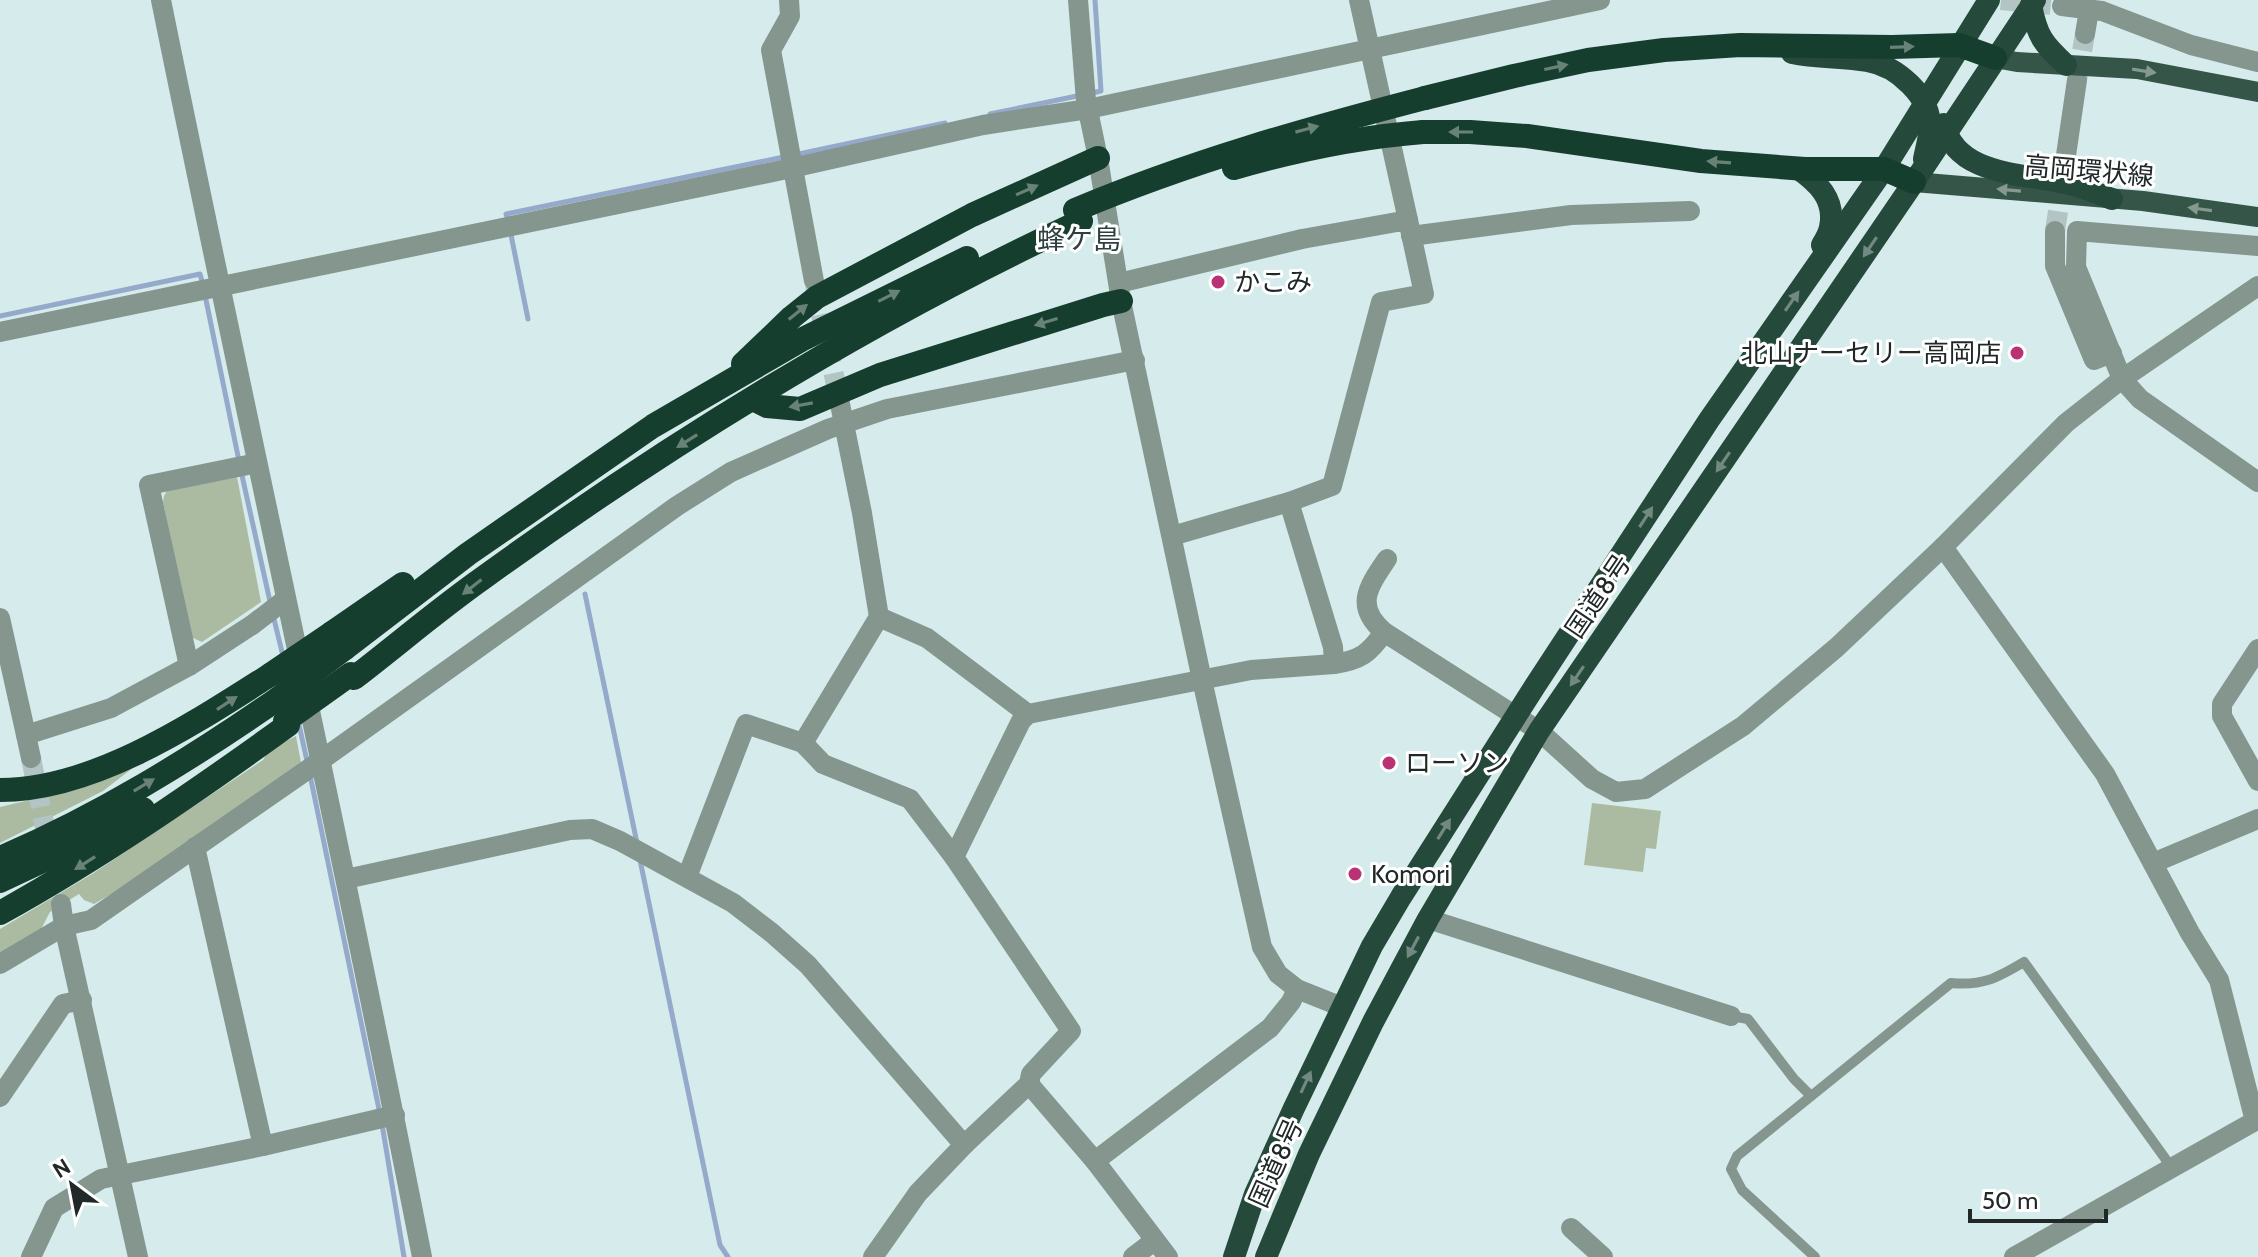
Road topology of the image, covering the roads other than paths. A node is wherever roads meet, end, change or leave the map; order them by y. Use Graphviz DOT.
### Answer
graph roads {
  1 [pos="161,0"];
  2 [pos="789,0"];
  3 [pos="1078,0"];
  4 [pos="1359,0"];
  5 [pos="1600,0"];
  6 [pos="1989,0"];
  7 [pos="2033,3"];
  8 [pos="2062,6"];
  9 [pos="2089,10"];
  10 [pos="2085,34"];
  11 [pos="1740,45"];
  12 [pos="1369,50"];
  13 [pos="1955,51"];
  14 [pos="1995,58"];
  15 [pos="2258,62"];
  16 [pos="2072,72"];
  17 [pos="2258,92"];
  18 [pos="1086,98"];
  19 [pos="1924,103"];
  20 [pos="1946,133"];
  21 [pos="791,158"];
  22 [pos="1098,158"];
  23 [pos="1797,168"];
  24 [pos="1884,169"];
  25 [pos="2064,169"];
  26 [pos="1918,176"];
  27 [pos="2112,199"];
  28 [pos="1690,211"];
  29 [pos="1078,215"];
  30 [pos="2258,217"];
  31 [pos="1410,228"];
  32 [pos="2055,231"];
  33 [pos="2258,246"];
  34 [pos="1809,276"];
  35 [pos="814,281"];
  36 [pos="218,285"];
  37 [pos="2258,286"];
  38 [pos="1120,292"];
  39 [pos="0,332"];
  40 [pos="2112,353"];
  41 [pos="1135,360"];
  42 [pos="2122,379"];
  43 [pos="753,399"];
  44 [pos="698,400"];
  45 [pos="842,414"];
  46 [pos="257,463"];
  47 [pos="2258,482"];
  48 [pos="1289,502"];
  49 [pos="1172,536"];
  50 [pos="1943,547"];
  51 [pos="1387,559"];
  52 [pos="286,599"];
  53 [pos="879,617"];
  54 [pos="0,618"];
  55 [pos="1384,632"];
  56 [pos="338,641"];
  57 [pos="2258,649"];
  58 [pos="1334,664"];
  59 [pos="189,666"];
  60 [pos="1202,680"];
  61 [pos="1028,714"];
  62 [pos="284,715"];
  63 [pos="1517,716"];
  64 [pos="1539,731"];
  65 [pos="26,735"];
  66 [pos="803,743"];
  67 [pos="31,758"];
  68 [pos="320,761"];
  69 [pos="2258,781"];
  70 [pos="0,790"];
  71 [pos="2258,819"];
  72 [pos="195,847"];
  73 [pos="954,857"];
  74 [pos="0,858"];
  75 [pos="2153,863"];
  76 [pos="687,877"];
  77 [pos="346,879"];
  78 [pos="0,881"];
  79 [pos="61,904"];
  80 [pos="0,913"];
  81 [pos="1428,919"];
  82 [pos="64,926"];
  83 [pos="0,964"];
  84 [pos="1297,989"];
  85 [pos="82,1000"];
  86 [pos="1342,1007"];
  87 [pos="1731,1016"];
  88 [pos="1029,1084"];
  89 [pos="1811,1096"];
  90 [pos="0,1097"];
  91 [pos="395,1115"];
  92 [pos="2256,1121"];
  93 [pos="964,1145"];
  94 [pos="263,1146"];
  95 [pos="1095,1161"];
  96 [pos="2172,1168"];
  97 [pos="121,1175"];
  98 [pos="1571,1228"];
  99 [pos="1154,1241"];
  100 [pos="31,1257"];
  101 [pos="138,1257"];
  102 [pos="422,1257"];
  103 [pos="873,1257"];
  104 [pos="1133,1257"];
  105 [pos="1168,1257"];
  106 [pos="1234,1257"];
  107 [pos="1266,1257"];
  108 [pos="1603,1257"];
  109 [pos="1815,1257"];
  110 [pos="2014,1257"];
  1 -- 36 [label="street"];
  2 -- 21 [label="street"];
  3 -- 18 [label="street"];
  4 -- 12 [label="street"];
  5 -- 12 [label="street"];
  6 -- 13 [label="highway, 国道8号"];
  7 -- 14 [label="highway, 国道8号"];
  7 -- 16 [label="highway"];
  8 -- 9 [label="street"];
  9 -- 10 [label="street"];
  9 -- 15 [label="street"];
  11 -- 13 [label="highway, one-way"];
  11 -- 19 [label="highway"];
  29 -- 11 [label="highway, one-way, bridge"];
  12 -- 18 [label="street"];
  12 -- 31 [label="street"];
  13 -- 14 [label="highway"];
  13 -- 19 [label="highway, 国道8号"];
  13 -- 20 [label="highway"];
  14 -- 16 [label="main road"];
  14 -- 20 [label="highway, 国道8号"];
  16 -- 17 [label="main road, one-way"];
  16 -- 25 [label="street"];
  18 -- 21 [label="street"];
  18 -- 22 [label="street"];
  19 -- 24 [label="highway, 国道8号"];
  19 -- 26 [label="highway"];
  20 -- 26 [label="highway, 国道8号"];
  20 -- 27 [label="highway"];
  21 -- 35 [label="street"];
  21 -- 36 [label="street"];
  22 -- 38 [label="street"];
  44 -- 22 [label="highway, one-way"];
  23 -- 24 [label="highway"];
  23 -- 29 [label="highway, one-way, bridge"];
  23 -- 34 [label="highway"];
  24 -- 26 [label="highway"];
  24 -- 34 [label="highway, 国道8号"];
  27 -- 26 [label="main road, 高岡環状線, one-way"];
  26 -- 64 [label="highway, 国道8号, one-way"];
  30 -- 27 [label="main road, 高岡環状線, one-way"];
  28 -- 31 [label="street"];
  29 -- 43 [label="highway"];
  44 -- 29 [label="highway, one-way"];
  31 -- 38 [label="street"];
  31 -- 48 [label="street"];
  32 -- 40 [label="street"];
  33 -- 40 [label="street"];
  63 -- 34 [label="highway, 国道8号, one-way"];
  36 -- 39 [label="street"];
  36 -- 46 [label="street"];
  37 -- 42 [label="street"];
  38 -- 41 [label="street"];
  38 -- 43 [label="highway, one-way"];
  40 -- 42 [label="street"];
  41 -- 45 [label="street"];
  41 -- 49 [label="street"];
  42 -- 47 [label="street"];
  42 -- 50 [label="street"];
  43 -- 62 [label="highway, one-way, bridge"];
  44 -- 56 [label="highway"];
  45 -- 53 [label="street"];
  45 -- 68 [label="street"];
  46 -- 52 [label="street"];
  46 -- 59 [label="street"];
  48 -- 49 [label="street"];
  48 -- 58 [label="street"];
  49 -- 60 [label="street"];
  50 -- 64 [label="street"];
  50 -- 75 [label="street"];
  51 -- 55 [label="street"];
  52 -- 59 [label="street"];
  52 -- 68 [label="street"];
  53 -- 61 [label="street"];
  53 -- 66 [label="street"];
  54 -- 65 [label="street"];
  55 -- 58 [label="street"];
  55 -- 63 [label="street"];
  56 -- 62 [label="highway, bridge"];
  70 -- 56 [label="highway, one-way, bridge"];
  57 -- 69 [label="street"];
  58 -- 60 [label="street"];
  59 -- 65 [label="street"];
  60 -- 61 [label="street"];
  60 -- 84 [label="street"];
  61 -- 73 [label="street"];
  74 -- 62 [label="highway, one-way"];
  62 -- 78 [label="highway"];
  62 -- 80 [label="highway, one-way"];
  63 -- 64 [label="street"];
  86 -- 63 [label="highway, 国道8号, one-way"];
  64 -- 81 [label="highway, 国道8号"];
  65 -- 67 [label="street"];
  66 -- 73 [label="street"];
  66 -- 76 [label="street"];
  68 -- 72 [label="street"];
  68 -- 77 [label="street"];
  71 -- 75 [label="street"];
  72 -- 82 [label="street"];
  72 -- 94 [label="street"];
  73 -- 88 [label="street"];
  75 -- 92 [label="street"];
  76 -- 77 [label="street"];
  76 -- 93 [label="street"];
  77 -- 91 [label="street"];
  79 -- 82 [label="street"];
  81 -- 87 [label="street"];
  81 -- 107 [label="highway, 国道8号, one-way"];
  82 -- 83 [label="street"];
  82 -- 85 [label="street"];
  84 -- 86 [label="street"];
  84 -- 95 [label="street"];
  85 -- 90 [label="street"];
  85 -- 97 [label="street"];
  106 -- 86 [label="highway, 国道8号, one-way"];
  87 -- 89 [label="lane"];
  88 -- 93 [label="street"];
  88 -- 95 [label="street"];
  89 -- 96 [label="lane"];
  89 -- 109 [label="lane"];
  91 -- 94 [label="street"];
  91 -- 102 [label="street"];
  92 -- 96 [label="street"];
  93 -- 103 [label="street"];
  94 -- 97 [label="street"];
  95 -- 99 [label="street"];
  96 -- 110 [label="street"];
  97 -- 100 [label="street"];
  97 -- 101 [label="street"];
  98 -- 108 [label="street"];
  99 -- 104 [label="street"];
  99 -- 105 [label="street"];
}
